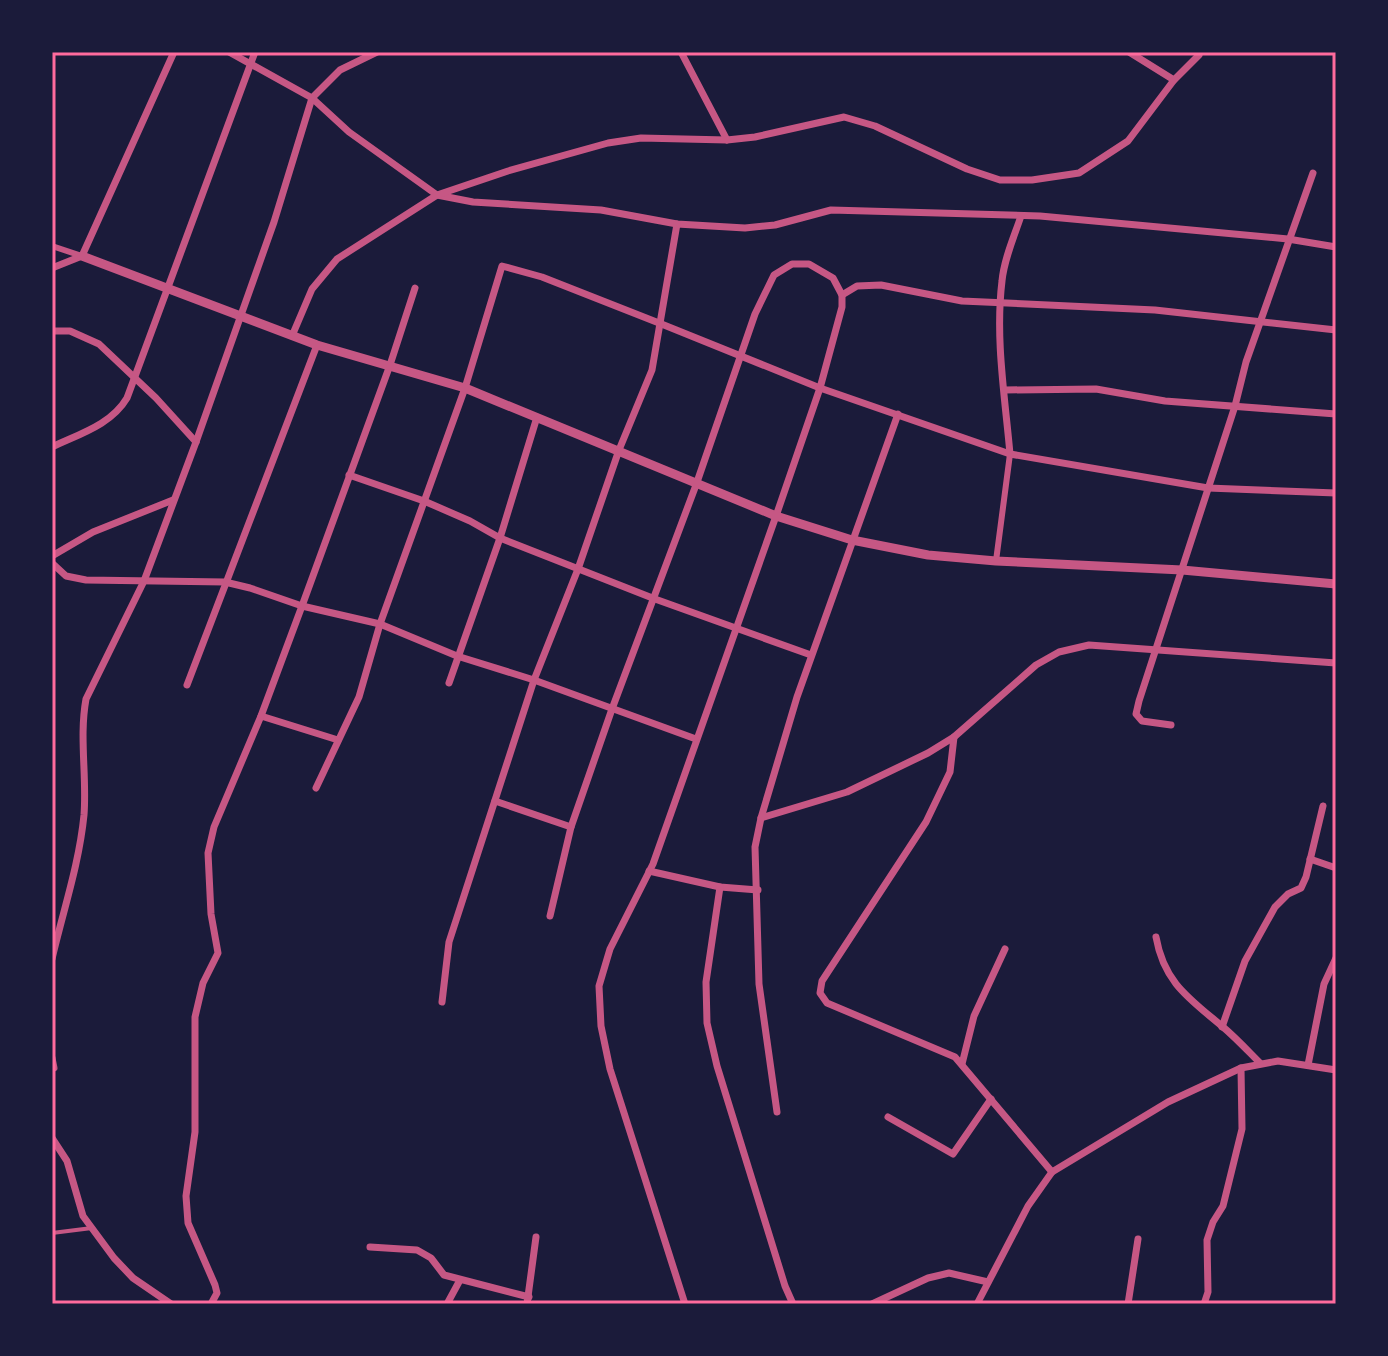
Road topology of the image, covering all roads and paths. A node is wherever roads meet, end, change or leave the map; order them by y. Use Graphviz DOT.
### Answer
graph roads {
  1 [pos="174,52"];
  2 [pos="229,52"];
  3 [pos="255,52"];
  4 [pos="377,52"];
  5 [pos="681,52"];
  6 [pos="1129,52"];
  7 [pos="1199,55"];
  8 [pos="251,62"];
  9 [pos="1174,80"];
  10 [pos="312,98"];
  11 [pos="727,140"];
  12 [pos="1313,173"];
  13 [pos="437,195"];
  14 [pos="1021,216"];
  15 [pos="677,224"];
  16 [pos="1288,239"];
  17 [pos="52,246"];
  18 [pos="1336,247"];
  19 [pos="82,256"];
  20 [pos="52,268"];
  21 [pos="415,288"];
  22 [pos="166,290"];
  23 [pos="842,295"];
  24 [pos="1000,302"];
  25 [pos="241,317"];
  26 [pos="1260,321"];
  27 [pos="659,323"];
  28 [pos="1336,330"];
  29 [pos="52,331"];
  30 [pos="292,336"];
  31 [pos="317,345"];
  32 [pos="739,357"];
  33 [pos="390,365"];
  34 [pos="133,376"];
  35 [pos="465,388"];
  36 [pos="820,388"];
  37 [pos="1005,390"];
  38 [pos="1235,406"];
  39 [pos="898,414"];
  40 [pos="1336,414"];
  41 [pos="537,417"];
  42 [pos="196,442"];
  43 [pos="52,447"];
  44 [pos="619,450"];
  45 [pos="1010,454"];
  46 [pos="349,475"];
  47 [pos="696,485"];
  48 [pos="1208,488"];
  49 [pos="1336,493"];
  50 [pos="174,500"];
  51 [pos="424,501"];
  52 [pos="776,516"];
  53 [pos="500,538"];
  54 [pos="852,540"];
  55 [pos="52,556"];
  56 [pos="996,561"];
  57 [pos="52,563"];
  58 [pos="578,569"];
  59 [pos="1182,570"];
  60 [pos="144,581"];
  61 [pos="225,582"];
  62 [pos="1336,584"];
  63 [pos="655,599"];
  64 [pos="302,606"];
  65 [pos="380,624"];
  66 [pos="735,628"];
  67 [pos="1155,651"];
  68 [pos="811,655"];
  69 [pos="457,656"];
  70 [pos="1336,663"];
  71 [pos="534,680"];
  72 [pos="449,683"];
  73 [pos="187,685"];
  74 [pos="612,709"];
  75 [pos="261,716"];
  76 [pos="1171,725"];
  77 [pos="954,737"];
  78 [pos="696,739"];
  79 [pos="338,740"];
  80 [pos="316,788"];
  81 [pos="495,801"];
  82 [pos="1323,806"];
  83 [pos="761,818"];
  84 [pos="571,827"];
  85 [pos="1310,859"];
  86 [pos="1336,868"];
  87 [pos="649,871"];
  88 [pos="720,887"];
  89 [pos="758,890"];
  90 [pos="550,916"];
  91 [pos="1156,937"];
  92 [pos="1005,949"];
  93 [pos="1336,958"];
  94 [pos="52,959"];
  95 [pos="442,1002"];
  96 [pos="1222,1027"];
  97 [pos="52,1058"];
  98 [pos="1260,1063"];
  99 [pos="962,1064"];
  100 [pos="1308,1065"];
  101 [pos="54,1068"];
  102 [pos="1241,1068"];
  103 [pos="1336,1070"];
  104 [pos="991,1099"];
  105 [pos="777,1112"];
  106 [pos="888,1117"];
  107 [pos="52,1138"];
  108 [pos="1052,1172"];
  109 [pos="92,1228"];
  110 [pos="52,1233"];
  111 [pos="536,1237"];
  112 [pos="1138,1239"];
  113 [pos="370,1247"];
  114 [pos="460,1280"];
  115 [pos="988,1282"];
  116 [pos="528,1300"];
  117 [pos="171,1304"];
  118 [pos="211,1304"];
  119 [pos="447,1304"];
  120 [pos="685,1304"];
  121 [pos="793,1304"];
  122 [pos="872,1304"];
  123 [pos="977,1304"];
  124 [pos="1128,1304"];
  125 [pos="1204,1304"];
  1 -- 19 [label="street"];
  2 -- 8 [label="street"];
  3 -- 8 [label="street"];
  4 -- 10 [label="street"];
  5 -- 11 [label="street"];
  6 -- 9 [label="street"];
  7 -- 9 [label="street"];
  8 -- 10 [label="street"];
  8 -- 22 [label="street"];
  9 -- 11 [label="street"];
  10 -- 13 [label="street"];
  10 -- 25 [label="street"];
  11 -- 13 [label="street"];
  12 -- 16 [label="street"];
  13 -- 15 [label="street"];
  13 -- 30 [label="street"];
  14 -- 15 [label="street"];
  14 -- 16 [label="street"];
  14 -- 24 [label="street"];
  15 -- 27 [label="street"];
  16 -- 18 [label="street"];
  16 -- 26 [label="street"];
  17 -- 19 [label="street"];
  19 -- 20 [label="street"];
  19 -- 22 [label="street"];
  21 -- 33 [label="street"];
  22 -- 25 [label="street"];
  22 -- 34 [label="street"];
  23 -- 24 [label="street"];
  23 -- 32 [label="street"];
  23 -- 36 [label="street"];
  24 -- 26 [label="street"];
  24 -- 37 [label="street"];
  25 -- 30 [label="street"];
  25 -- 42 [label="street"];
  26 -- 28 [label="street"];
  26 -- 38 [label="street"];
  27 -- 32 [label="street"];
  27 -- 35 [label="street"];
  27 -- 44 [label="street"];
  29 -- 34 [label="street"];
  30 -- 31 [label="street"];
  31 -- 33 [label="street"];
  31 -- 61 [label="street"];
  32 -- 36 [label="street"];
  32 -- 47 [label="street"];
  33 -- 35 [label="street"];
  33 -- 46 [label="street"];
  34 -- 42 [label="street"];
  34 -- 43 [label="street"];
  35 -- 41 [label="street"];
  35 -- 51 [label="street"];
  36 -- 39 [label="street"];
  36 -- 52 [label="street"];
  37 -- 38 [label="street"];
  37 -- 45 [label="street"];
  38 -- 40 [label="street"];
  38 -- 48 [label="street"];
  39 -- 45 [label="street"];
  39 -- 54 [label="street"];
  41 -- 44 [label="street"];
  41 -- 53 [label="street"];
  42 -- 50 [label="street"];
  44 -- 47 [label="street"];
  44 -- 58 [label="street"];
  45 -- 48 [label="street"];
  45 -- 56 [label="street"];
  46 -- 51 [label="street"];
  46 -- 64 [label="street"];
  47 -- 52 [label="street"];
  47 -- 63 [label="street"];
  48 -- 49 [label="street"];
  48 -- 59 [label="street"];
  50 -- 55 [label="street"];
  50 -- 60 [label="street"];
  51 -- 53 [label="street"];
  51 -- 65 [label="street"];
  52 -- 54 [label="street"];
  52 -- 66 [label="street"];
  53 -- 58 [label="street"];
  53 -- 69 [label="street"];
  54 -- 56 [label="street"];
  54 -- 68 [label="street"];
  56 -- 59 [label="street"];
  57 -- 60 [label="street"];
  58 -- 63 [label="street"];
  58 -- 71 [label="street"];
  59 -- 62 [label="street"];
  59 -- 67 [label="street"];
  60 -- 61 [label="street"];
  60 -- 94 [label="street"];
  61 -- 64 [label="street"];
  61 -- 73 [label="street"];
  63 -- 66 [label="street"];
  63 -- 74 [label="street"];
  64 -- 65 [label="street"];
  64 -- 75 [label="street"];
  65 -- 69 [label="street"];
  65 -- 79 [label="street"];
  66 -- 68 [label="street"];
  66 -- 78 [label="street"];
  67 -- 70 [label="street"];
  67 -- 76 [label="street"];
  67 -- 77 [label="street"];
  68 -- 83 [label="street"];
  69 -- 71 [label="street"];
  69 -- 72 [label="street"];
  71 -- 74 [label="street"];
  71 -- 81 [label="street"];
  74 -- 78 [label="street"];
  74 -- 84 [label="street"];
  75 -- 79 [label="street"];
  75 -- 118 [label="street"];
  77 -- 83 [label="street"];
  77 -- 99 [label="street"];
  78 -- 87 [label="street"];
  79 -- 80 [label="street"];
  81 -- 84 [label="street"];
  81 -- 95 [label="street"];
  82 -- 85 [label="street"];
  83 -- 89 [label="street"];
  84 -- 90 [label="street"];
  85 -- 86 [label="street"];
  85 -- 96 [label="street"];
  87 -- 88 [label="street"];
  87 -- 120 [label="street"];
  88 -- 89 [label="street"];
  88 -- 121 [label="street"];
  89 -- 105 [label="street"];
  91 -- 96 [label="street"];
  92 -- 99 [label="street"];
  93 -- 100 [label="street"];
  96 -- 98 [label="street"];
  97 -- 101 [label="street"];
  98 -- 100 [label="street"];
  98 -- 102 [label="street"];
  99 -- 104 [label="street"];
  100 -- 103 [label="street"];
  102 -- 108 [label="street"];
  102 -- 125 [label="street"];
  104 -- 106 [label="street"];
  104 -- 108 [label="street"];
  107 -- 109 [label="street"];
  108 -- 115 [label="street"];
  109 -- 110 [label="lane"];
  109 -- 117 [label="street"];
  111 -- 116 [label="street"];
  112 -- 124 [label="street"];
  113 -- 114 [label="street"];
  114 -- 116 [label="street"];
  114 -- 119 [label="street"];
  115 -- 122 [label="street"];
  115 -- 123 [label="street"];
}
